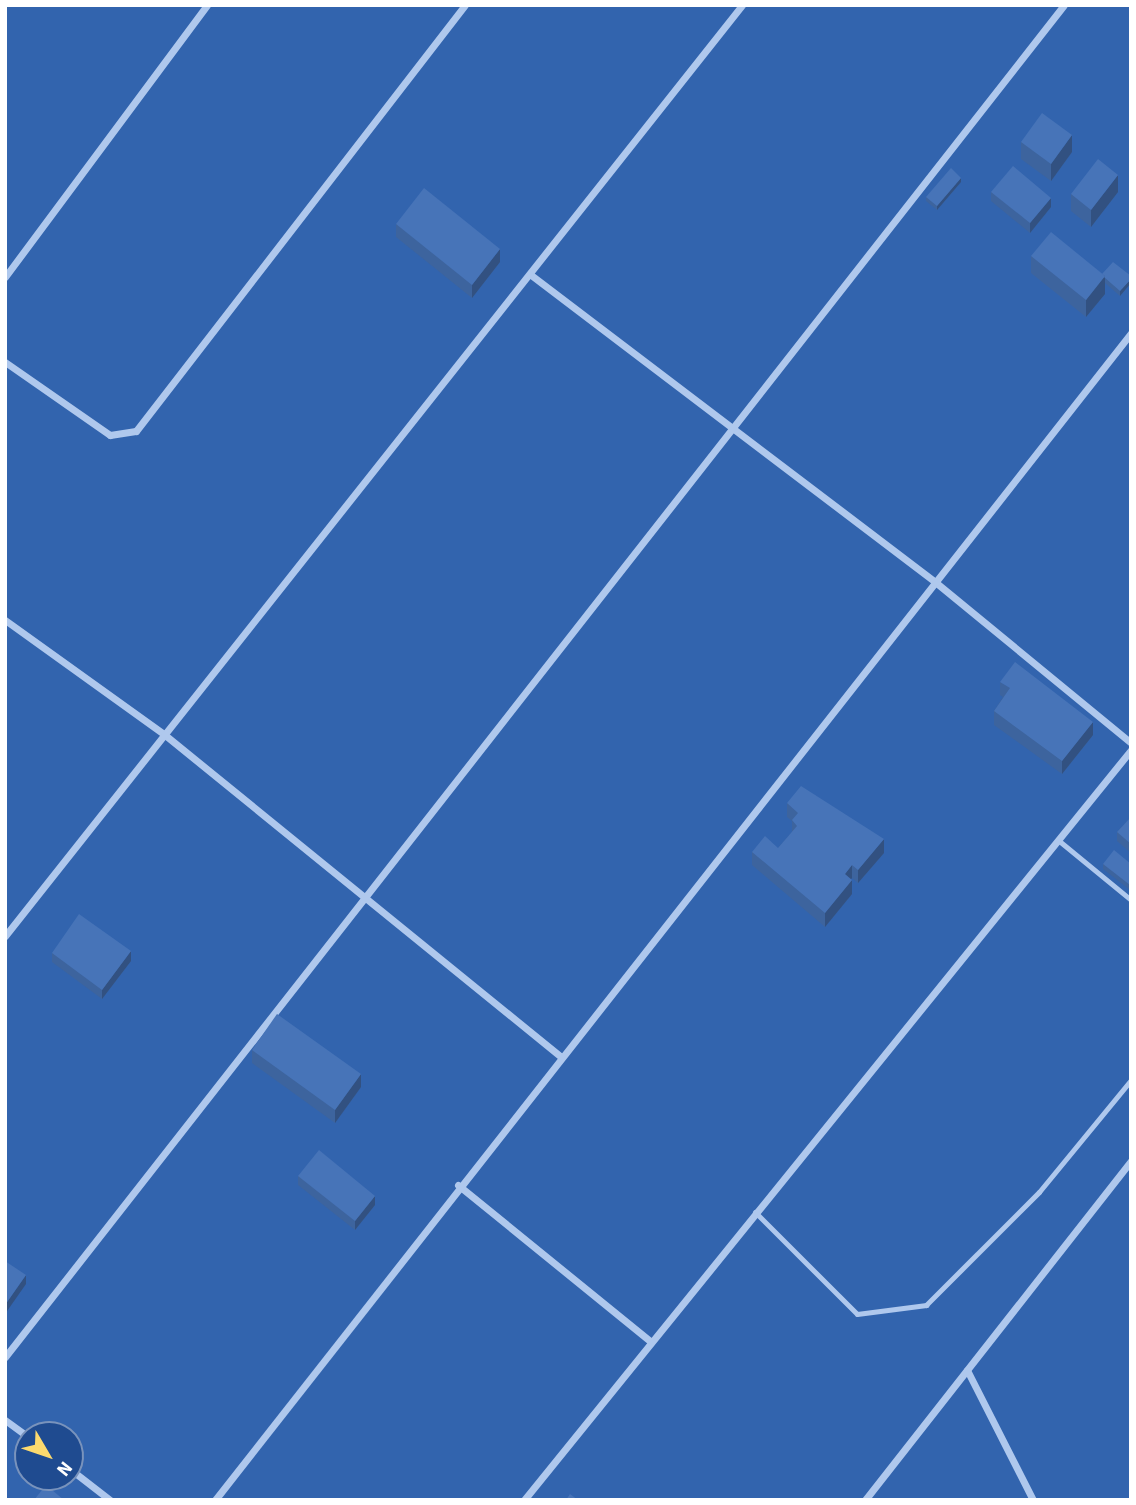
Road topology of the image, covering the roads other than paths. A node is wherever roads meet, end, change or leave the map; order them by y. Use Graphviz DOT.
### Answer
graph roads {
  1 [pos="208,5"];
  2 [pos="465,5"];
  3 [pos="742,5"];
  4 [pos="1064,5"];
  5 [pos="531,275"];
  6 [pos="5,277"];
  7 [pos="1131,333"];
  8 [pos="5,362"];
  9 [pos="733,425"];
  10 [pos="934,581"];
  11 [pos="5,620"];
  12 [pos="165,735"];
  13 [pos="1131,743"];
  14 [pos="1131,750"];
  15 [pos="1058,840"];
  16 [pos="363,896"];
  17 [pos="1131,900"];
  18 [pos="5,936"];
  19 [pos="560,1056"];
  20 [pos="1131,1080"];
  21 [pos="1131,1161"];
  22 [pos="458,1185"];
  23 [pos="755,1212"];
  24 [pos="650,1341"];
  25 [pos="5,1357"];
  26 [pos="967,1370"];
  27 [pos="84,1480"];
  28 [pos="110,1500"];
  29 [pos="215,1500"];
  30 [pos="524,1500"];
  31 [pos="865,1500"];
  32 [pos="1033,1500"];
  1 -- 6 [label="street"];
  2 -- 8 [label="street"];
  3 -- 5 [label="street"];
  4 -- 9 [label="street"];
  5 -- 9 [label="street"];
  5 -- 12 [label="street"];
  7 -- 10 [label="street"];
  9 -- 10 [label="street"];
  9 -- 16 [label="street"];
  10 -- 13 [label="street"];
  10 -- 19 [label="street"];
  11 -- 12 [label="street"];
  12 -- 16 [label="street"];
  12 -- 18 [label="street"];
  14 -- 15 [label="street"];
  15 -- 17 [label="lane"];
  15 -- 23 [label="street"];
  16 -- 19 [label="street"];
  16 -- 25 [label="street"];
  19 -- 22 [label="street"];
  20 -- 23 [label="lane"];
  21 -- 26 [label="street"];
  22 -- 24 [label="street"];
  22 -- 29 [label="street"];
  23 -- 24 [label="street"];
  24 -- 30 [label="street"];
  26 -- 31 [label="street"];
  26 -- 32 [label="street"];
  27 -- 28 [label="street"];
}
